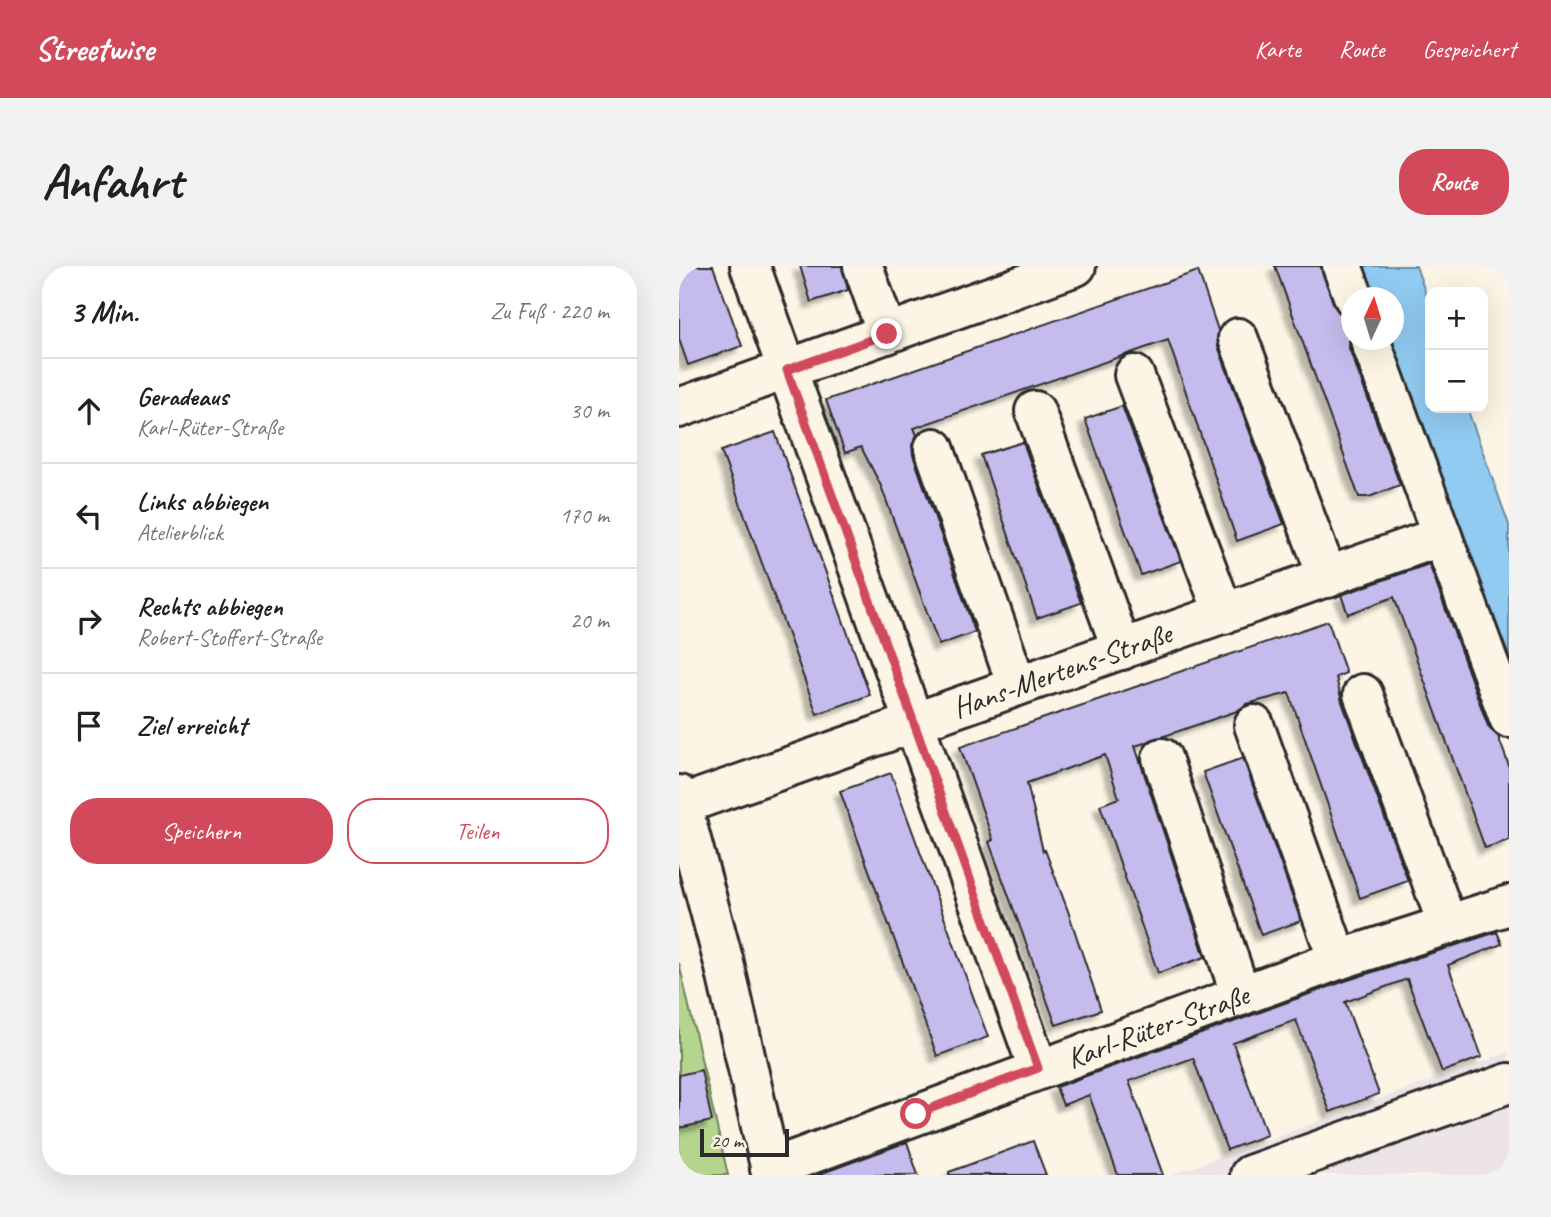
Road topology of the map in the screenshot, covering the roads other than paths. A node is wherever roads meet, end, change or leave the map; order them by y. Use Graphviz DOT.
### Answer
graph roads {
  1 [pos="750,266"];
  2 [pos="863,266"];
  3 [pos="1076,266"];
  4 [pos="1342,266"];
  5 [pos="988,281"];
  6 [pos="1350,287"];
  7 [pos="887,334"];
  8 [pos="1237,338"];
  9 [pos="1374,350"];
  10 [pos="787,370"];
  11 [pos="1134,375"];
  12 [pos="679,408"];
  13 [pos="1035,411"];
  14 [pos="934,448"];
  15 [pos="1442,537"];
  16 [pos="1328,578"];
  17 [pos="1224,614"];
  18 [pos="1122,650"];
  19 [pos="1017,686"];
  20 [pos="1363,694"];
  21 [pos="1509,718"];
  22 [pos="915,721"];
  23 [pos="1254,725"];
  24 [pos="1162,758"];
  25 [pos="680,800"];
  26 [pos="1509,905"];
  27 [pos="1447,923"];
  28 [pos="1338,960"];
  29 [pos="1241,996"];
  30 [pos="1038,1068"];
  31 [pos="1509,1083"];
  32 [pos="771,1172"];
  33 [pos="1249,1175"];
  1 -- 10 [label="street"];
  2 -- 7 [label="street"];
  3 -- 5 [label="street"];
  4 -- 6 [label="street"];
  5 -- 7 [label="street"];
  7 -- 10 [label="street"];
  8 -- 16 [label="street"];
  9 -- 15 [label="street"];
  10 -- 12 [label="street"];
  10 -- 22 [label="street"];
  11 -- 17 [label="street"];
  13 -- 18 [label="street"];
  14 -- 19 [label="street"];
  15 -- 16 [label="street, Hans-Mertens-Straße"];
  15 -- 21 [label="street"];
  16 -- 17 [label="street, Hans-Mertens-Straße"];
  17 -- 18 [label="street, Hans-Mertens-Straße"];
  18 -- 19 [label="street, Hans-Mertens-Straße"];
  19 -- 22 [label="street, Hans-Mertens-Straße"];
  20 -- 27 [label="street"];
  22 -- 25 [label="street, Hans-Mertens-Straße"];
  22 -- 30 [label="street"];
  23 -- 28 [label="street"];
  24 -- 29 [label="street"];
  25 -- 32 [label="street"];
  26 -- 27 [label="street, Karl-Rüter-Straße"];
  27 -- 28 [label="street, Karl-Rüter-Straße"];
  28 -- 29 [label="street, Karl-Rüter-Straße"];
  29 -- 30 [label="street, Karl-Rüter-Straße"];
  30 -- 32 [label="street, Karl-Rüter-Straße"];
  31 -- 33 [label="street"];
}
